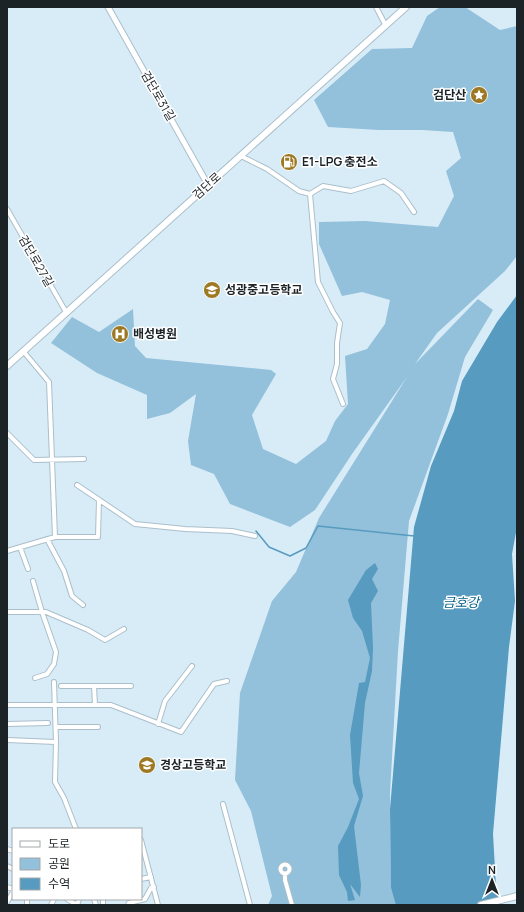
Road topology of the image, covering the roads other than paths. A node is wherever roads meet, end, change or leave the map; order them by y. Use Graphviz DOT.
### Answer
graph roads {
  1 [pos="108,7"];
  2 [pos="376,7"];
  3 [pos="406,7"];
  4 [pos="386,26"];
  5 [pos="241,156"];
  6 [pos="208,185"];
  7 [pos="310,194"];
  8 [pos="7,210"];
  9 [pos="414,212"];
  10 [pos="66,312"];
  11 [pos="23,351"];
  12 [pos="7,366"];
  13 [pos="343,404"];
  14 [pos="7,433"];
  15 [pos="84,459"];
  16 [pos="52,460"];
  17 [pos="77,485"];
  18 [pos="99,500"];
  19 [pos="255,536"];
  20 [pos="55,537"];
  21 [pos="46,539"];
  22 [pos="20,547"];
  23 [pos="7,551"];
  24 [pos="28,569"];
  25 [pos="33,581"];
  26 [pos="83,605"];
  27 [pos="7,612"];
  28 [pos="42,612"];
  29 [pos="124,629"];
  30 [pos="192,666"];
  31 [pos="35,678"];
  32 [pos="227,680"];
  33 [pos="54,682"];
  34 [pos="61,686"];
  35 [pos="94,686"];
  36 [pos="131,686"];
  37 [pos="7,705"];
  38 [pos="55,705"];
  39 [pos="95,705"];
  40 [pos="48,722"];
  41 [pos="7,724"];
  42 [pos="158,724"];
  43 [pos="56,727"];
  44 [pos="98,728"];
  45 [pos="7,740"];
  46 [pos="56,742"];
  47 [pos="223,804"];
  48 [pos="76,828"];
  49 [pos="142,844"];
  50 [pos="286,874"];
  51 [pos="151,877"];
  52 [pos="142,880"];
  53 [pos="154,887"];
  54 [pos="12,893"];
  55 [pos="517,896"];
  56 [pos="141,900"];
  57 [pos="142,900"];
  58 [pos="7,902"];
  59 [pos="128,905"];
  60 [pos="158,905"];
  61 [pos="250,905"];
  62 [pos="292,905"];
  63 [pos="481,905"];
  1 -- 6 [label="street, 검단로31길"];
  2 -- 4 [label="street"];
  3 -- 4 [label="main road, 검단로"];
  4 -- 5 [label="main road, 검단로"];
  5 -- 6 [label="main road, 검단로"];
  5 -- 7 [label="street"];
  6 -- 10 [label="main road, 검단로"];
  7 -- 9 [label="street"];
  7 -- 13 [label="street"];
  8 -- 10 [label="street, 검단로27길"];
  10 -- 11 [label="main road, 검단로"];
  11 -- 12 [label="main road, 검단로"];
  11 -- 16 [label="street"];
  14 -- 16 [label="street"];
  15 -- 16 [label="street"];
  16 -- 20 [label="street"];
  17 -- 18 [label="street"];
  18 -- 19 [label="street"];
  18 -- 20 [label="street"];
  20 -- 21 [label="street"];
  21 -- 22 [label="street"];
  21 -- 26 [label="street"];
  22 -- 23 [label="street"];
  22 -- 24 [label="street"];
  25 -- 28 [label="street"];
  27 -- 28 [label="street"];
  28 -- 29 [label="street"];
  28 -- 31 [label="street"];
  30 -- 42 [label="street"];
  32 -- 42 [label="street"];
  33 -- 38 [label="street"];
  34 -- 35 [label="street"];
  35 -- 36 [label="street"];
  35 -- 39 [label="street"];
  37 -- 38 [label="street"];
  38 -- 39 [label="street"];
  38 -- 43 [label="street"];
  39 -- 42 [label="street"];
  40 -- 41 [label="street"];
  43 -- 44 [label="street"];
  43 -- 46 [label="street"];
  45 -- 46 [label="street"];
  46 -- 48 [label="street"];
  47 -- 61 [label="street"];
  49 -- 51 [label="street"];
  50 -- 62 [label="street"];
  51 -- 52 [label="street"];
  51 -- 53 [label="street"];
  53 -- 57 [label="street"];
  53 -- 60 [label="street"];
  54 -- 58 [label="street"];
  55 -- 63 [label="main road"];
  56 -- 59 [label="street"];
}
